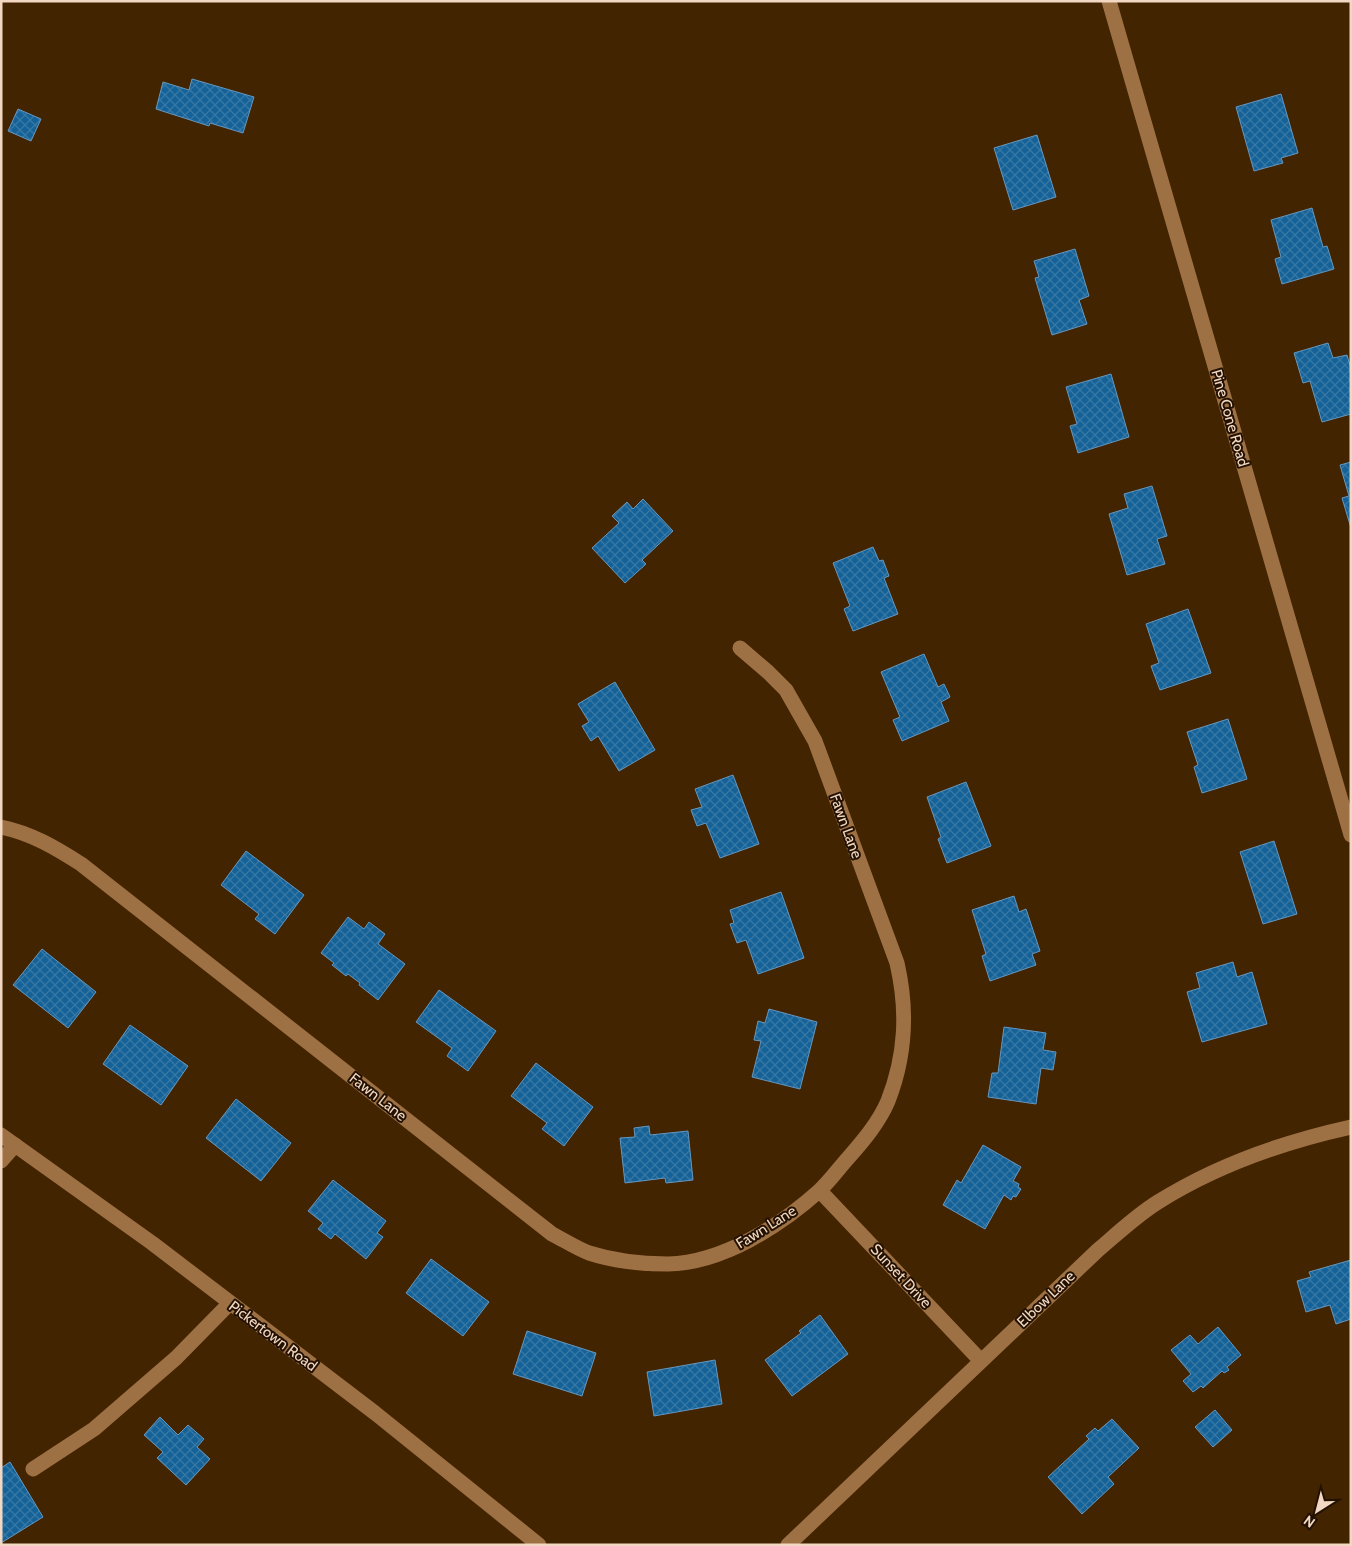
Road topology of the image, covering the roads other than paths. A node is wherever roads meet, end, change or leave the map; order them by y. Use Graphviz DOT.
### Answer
graph roads {
  1 [pos="1109,1"];
  2 [pos="740,648"];
  3 [pos="1,827"];
  4 [pos="1351,835"];
  5 [pos="1351,1126"];
  6 [pos="1,1135"];
  7 [pos="15,1145"];
  8 [pos="1,1161"];
  9 [pos="820,1190"];
  10 [pos="230,1303"];
  11 [pos="981,1361"];
  12 [pos="33,1469"];
  13 [pos="539,1545"];
  14 [pos="788,1545"];
  1 -- 4 [label="street, Pine Cone Road"];
  2 -- 9 [label="street, Fawn Lane"];
  3 -- 9 [label="street, Fawn Lane"];
  5 -- 11 [label="street, Elbow Lane"];
  6 -- 7 [label="street, Pickertown Road"];
  7 -- 8 [label="street"];
  7 -- 10 [label="street, Pickertown Road"];
  9 -- 11 [label="street, Sunset Drive"];
  10 -- 12 [label="street"];
  10 -- 13 [label="street, Pickertown Road"];
  11 -- 14 [label="street, Elbow Lane"];
}
